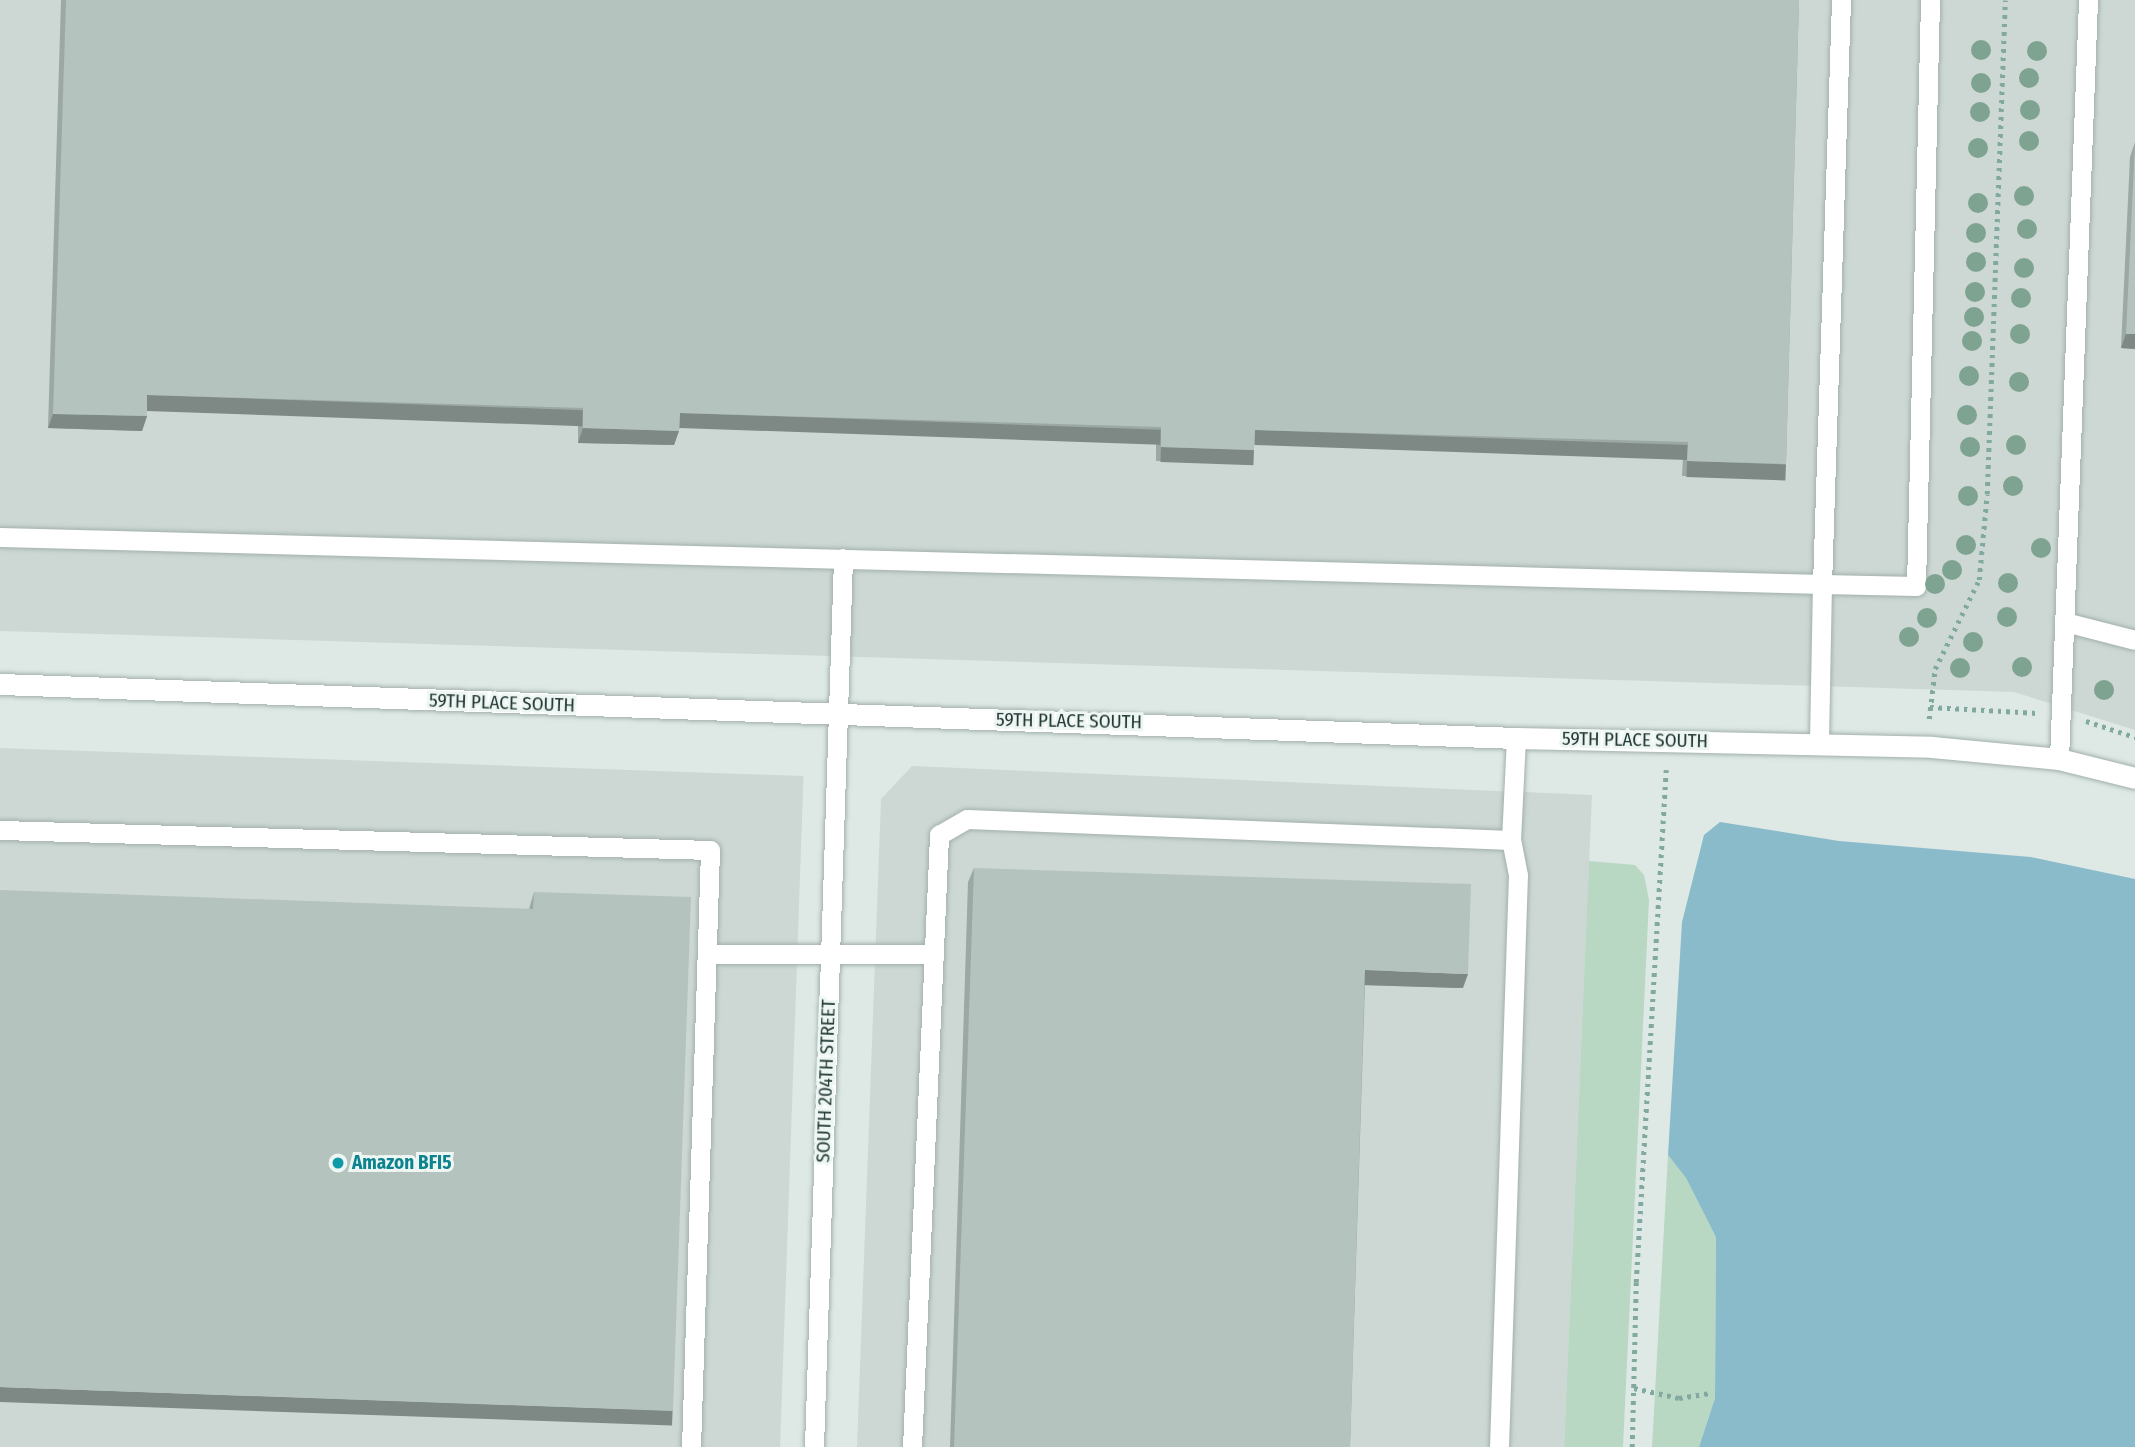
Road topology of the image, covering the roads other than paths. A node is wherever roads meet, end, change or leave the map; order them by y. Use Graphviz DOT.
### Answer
graph roads {
  1 [pos="1841,0"];
  2 [pos="1930,0"];
  3 [pos="2088,0"];
  4 [pos="0,537"];
  5 [pos="844,558"];
  6 [pos="1822,584"];
  7 [pos="2065,622"];
  8 [pos="2135,640"];
  9 [pos="0,684"];
  10 [pos="839,715"];
  11 [pos="1516,738"];
  12 [pos="1819,744"];
  13 [pos="2059,759"];
  14 [pos="2135,778"];
  15 [pos="0,831"];
  16 [pos="1511,840"];
  17 [pos="707,954"];
  18 [pos="933,954"];
  19 [pos="831,955"];
  20 [pos="691,1447"];
  21 [pos="814,1447"];
  22 [pos="912,1447"];
  23 [pos="1499,1447"];
  1 -- 6 [label="lane"];
  2 -- 6 [label="lane"];
  3 -- 7 [label="lane"];
  4 -- 5 [label="lane"];
  5 -- 6 [label="lane"];
  5 -- 10 [label="lane, SOUTH 204TH STREET"];
  6 -- 12 [label="lane"];
  7 -- 8 [label="lane"];
  7 -- 13 [label="lane"];
  9 -- 10 [label="street, 59TH PLACE SOUTH"];
  10 -- 11 [label="street, 59TH PLACE SOUTH"];
  10 -- 19 [label="lane, SOUTH 204TH STREET"];
  11 -- 12 [label="street, 59TH PLACE SOUTH"];
  11 -- 16 [label="lane"];
  12 -- 13 [label="street, 59TH PLACE SOUTH"];
  13 -- 14 [label="street, 59TH PLACE SOUTH"];
  15 -- 17 [label="lane"];
  16 -- 18 [label="lane"];
  16 -- 23 [label="lane"];
  17 -- 19 [label="lane"];
  17 -- 20 [label="lane"];
  18 -- 19 [label="lane"];
  18 -- 22 [label="lane"];
  19 -- 21 [label="lane, SOUTH 204TH STREET"];
}
